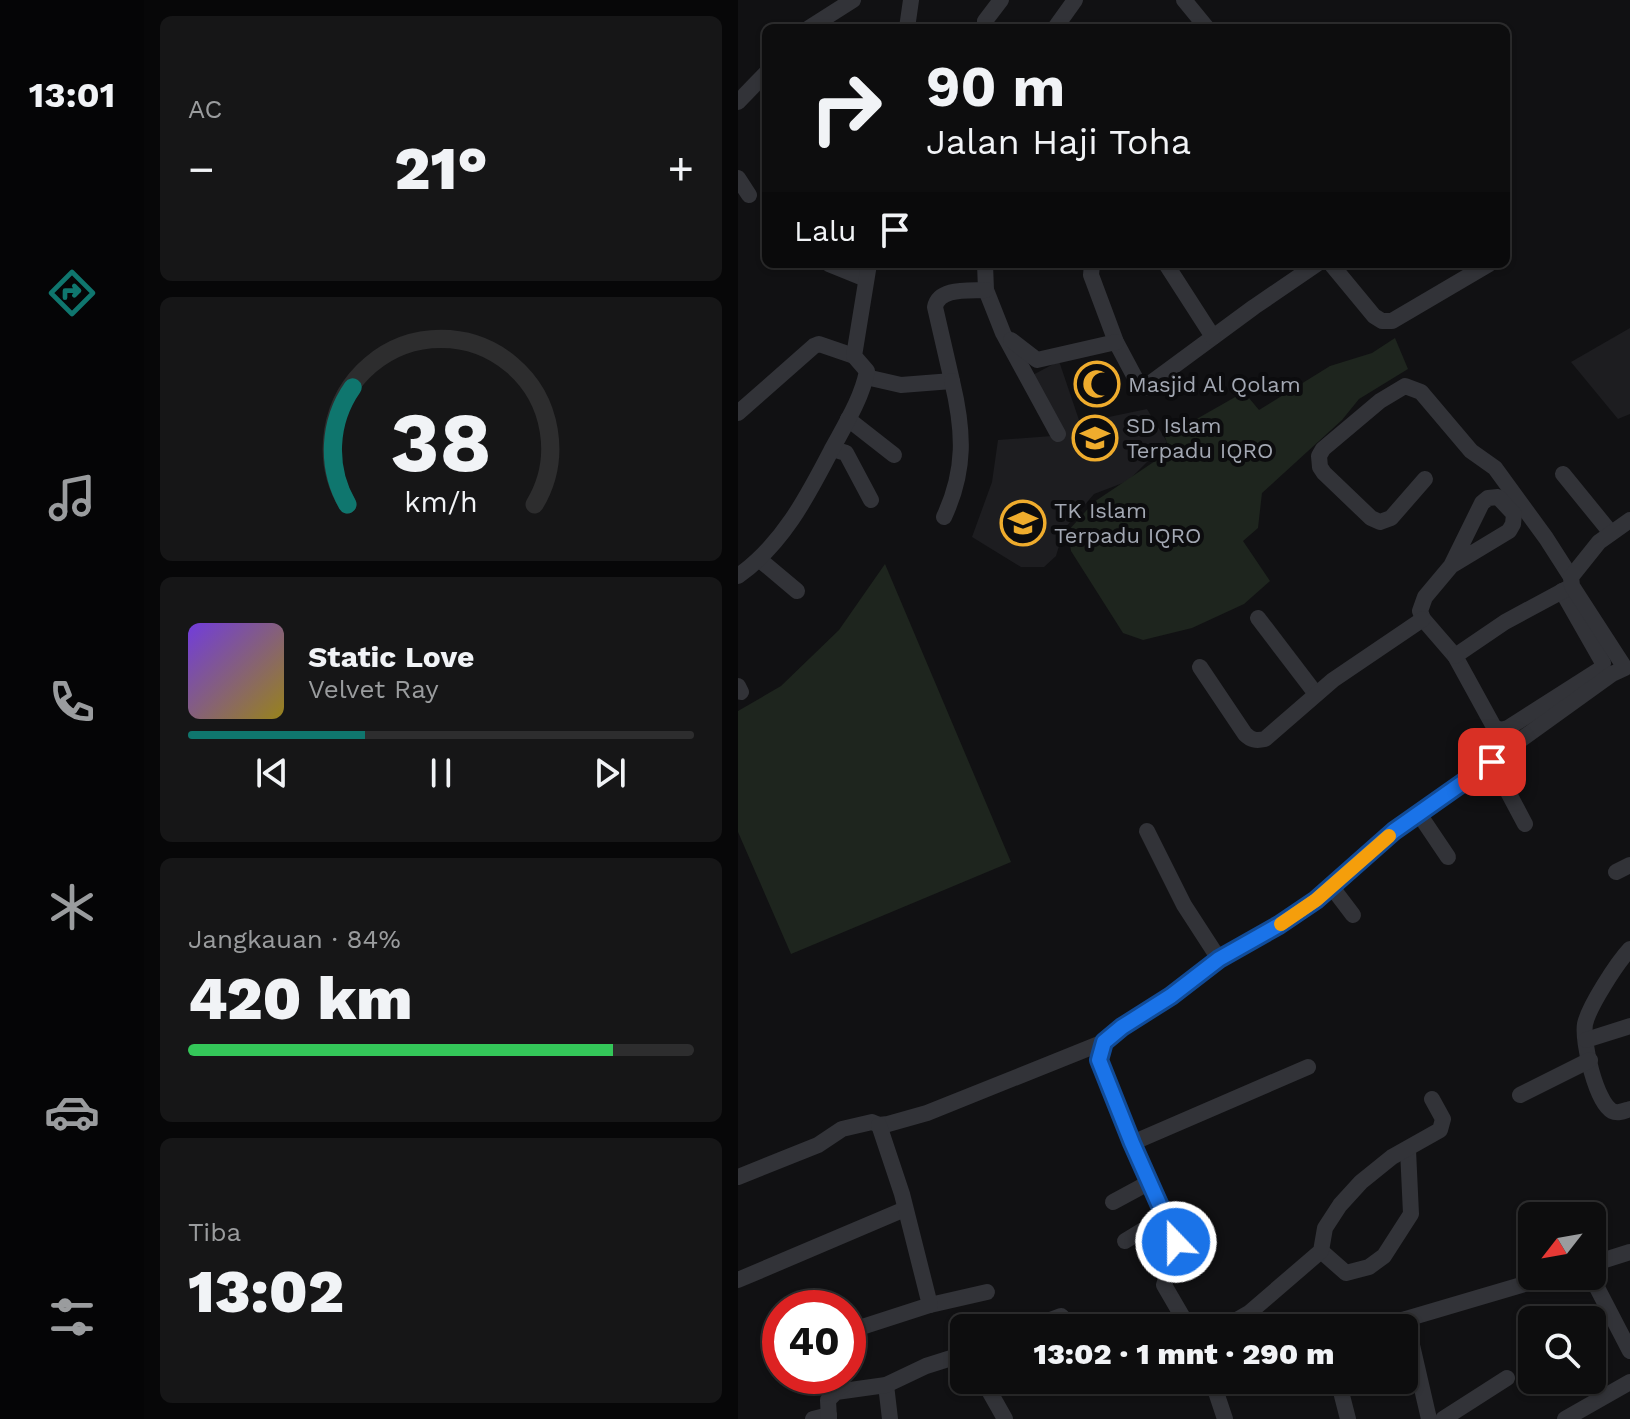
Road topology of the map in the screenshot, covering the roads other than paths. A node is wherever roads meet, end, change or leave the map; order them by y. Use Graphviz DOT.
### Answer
graph roads {
  1 [pos="853,0"];
  2 [pos="911,0"];
  3 [pos="1001,0"];
  4 [pos="1075,0"];
  5 [pos="1184,0"];
  6 [pos="985,21"];
  7 [pos="815,24"];
  8 [pos="908,24"];
  9 [pos="1058,24"];
  10 [pos="1204,24"];
  11 [pos="762,77"];
  12 [pos="738,102"];
  13 [pos="738,178"];
  14 [pos="749,195"];
  15 [pos="985,268"];
  16 [pos="1092,268"];
  17 [pos="1169,268"];
  18 [pos="1311,268"];
  19 [pos="1334,268"];
  20 [pos="1482,268"];
  21 [pos="868,271"];
  22 [pos="986,290"];
  23 [pos="1003,333"];
  24 [pos="1213,337"];
  25 [pos="1116,342"];
  26 [pos="854,356"];
  27 [pos="866,377"];
  28 [pos="952,381"];
  29 [pos="738,413"];
  30 [pos="848,419"];
  31 [pos="1058,434"];
  32 [pos="833,449"];
  33 [pos="894,455"];
  34 [pos="1563,474"];
  35 [pos="1425,479"];
  36 [pos="871,500"];
  37 [pos="944,517"];
  38 [pos="1630,520"];
  39 [pos="1611,533"];
  40 [pos="760,560"];
  41 [pos="1451,566"];
  42 [pos="738,576"];
  43 [pos="1568,585"];
  44 [pos="797,591"];
  45 [pos="1258,618"];
  46 [pos="1423,619"];
  47 [pos="1455,656"];
  48 [pos="1200,667"];
  49 [pos="1627,673"];
  50 [pos="1316,694"];
  51 [pos="1492,762"];
  52 [pos="1419,814"];
  53 [pos="1525,824"];
  54 [pos="1147,831"];
  55 [pos="1448,857"];
  56 [pos="1331,886"];
  57 [pos="1353,915"];
  58 [pos="1630,949"];
  59 [pos="1219,959"];
  60 [pos="1630,1026"];
  61 [pos="1586,1040"];
  62 [pos="1104,1042"];
  63 [pos="1590,1060"];
  64 [pos="1308,1067"];
  65 [pos="1520,1095"];
  66 [pos="1432,1099"];
  67 [pos="1630,1109"];
  68 [pos="879,1125"];
  69 [pos="1132,1143"];
  70 [pos="1408,1150"];
  71 [pos="738,1177"];
  72 [pos="1150,1182"];
  73 [pos="1113,1202"];
  74 [pos="905,1209"];
  75 [pos="1166,1216"];
  76 [pos="1125,1241"];
  77 [pos="1321,1251"];
  78 [pos="1630,1252"];
  79 [pos="1606,1260"];
  80 [pos="738,1280"];
  81 [pos="1518,1286"];
  82 [pos="1598,1290"];
  83 [pos="987,1292"];
  84 [pos="930,1305"];
  85 [pos="1181,1314"];
  86 [pos="1247,1314"];
  87 [pos="1418,1315"];
  88 [pos="866,1326"];
  89 [pos="1630,1351"];
  90 [pos="950,1358"];
  91 [pos="1418,1371"];
  92 [pos="1507,1378"];
  93 [pos="1630,1382"];
  94 [pos="886,1385"];
  95 [pos="985,1394"];
  96 [pos="990,1394"];
  97 [pos="1217,1394"];
  98 [pos="1342,1394"];
  99 [pos="824,1418"];
  100 [pos="890,1419"];
  101 [pos="991,1419"];
  102 [pos="1005,1419"];
  103 [pos="1225,1419"];
  104 [pos="1348,1419"];
  105 [pos="1429,1419"];
  106 [pos="1443,1419"];
  107 [pos="1565,1419"];
  1 -- 7 [label="street"];
  2 -- 8 [label="street"];
  3 -- 6 [label="street"];
  4 -- 9 [label="street"];
  5 -- 10 [label="street"];
  11 -- 12 [label="street"];
  13 -- 14 [label="street"];
  15 -- 22 [label="street"];
  16 -- 25 [label="street"];
  17 -- 24 [label="street"];
  18 -- 24 [label="street"];
  19 -- 20 [label="street"];
  21 -- 26 [label="street"];
  22 -- 23 [label="street"];
  22 -- 28 [label="street"];
  23 -- 25 [label="street"];
  23 -- 31 [label="street"];
  24 -- 25 [label="street"];
  26 -- 27 [label="street"];
  26 -- 29 [label="street"];
  27 -- 28 [label="street"];
  27 -- 30 [label="street"];
  28 -- 37 [label="street"];
  30 -- 32 [label="street"];
  30 -- 33 [label="street"];
  32 -- 36 [label="street"];
  32 -- 40 [label="street"];
  34 -- 39 [label="street"];
  35 -- 43 [label="street"];
  38 -- 39 [label="street"];
  39 -- 43 [label="street"];
  40 -- 42 [label="street"];
  40 -- 44 [label="street"];
  41 -- 46 [label="street"];
  43 -- 47 [label="street"];
  43 -- 47 [label="street"];
  43 -- 49 [label="street"];
  45 -- 50 [label="street"];
  46 -- 47 [label="street"];
  46 -- 50 [label="street"];
  48 -- 50 [label="street"];
  49 -- 51 [label="street"];
  51 -- 52 [label="street"];
  51 -- 53 [label="street"];
  52 -- 55 [label="street"];
  52 -- 56 [label="street"];
  54 -- 59 [label="street"];
  56 -- 57 [label="street"];
  56 -- 59 [label="street"];
  58 -- 61 [label="street"];
  59 -- 62 [label="street"];
  60 -- 61 [label="street"];
  61 -- 63 [label="street"];
  62 -- 68 [label="street"];
  62 -- 69 [label="street"];
  63 -- 65 [label="street"];
  63 -- 67 [label="street"];
  64 -- 69 [label="street"];
  66 -- 70 [label="street"];
  68 -- 71 [label="street"];
  68 -- 74 [label="street"];
  69 -- 72 [label="street"];
  70 -- 77 [label="street"];
  70 -- 77 [label="street"];
  72 -- 73 [label="street"];
  72 -- 75 [label="street"];
  74 -- 80 [label="street"];
  74 -- 84 [label="street"];
  75 -- 76 [label="street"];
  75 -- 85 [label="street"];
  77 -- 86 [label="street"];
  78 -- 79 [label="street"];
  81 -- 87 [label="street"];
  82 -- 89 [label="street"];
  83 -- 84 [label="street"];
  84 -- 88 [label="street"];
  90 -- 94 [label="street"];
  91 -- 105 [label="street"];
  92 -- 106 [label="street"];
  93 -- 107 [label="street"];
  94 -- 99 [label="street"];
  94 -- 100 [label="street"];
  95 -- 101 [label="street"];
  96 -- 102 [label="street"];
  97 -- 103 [label="street"];
  98 -- 104 [label="street"];
}
